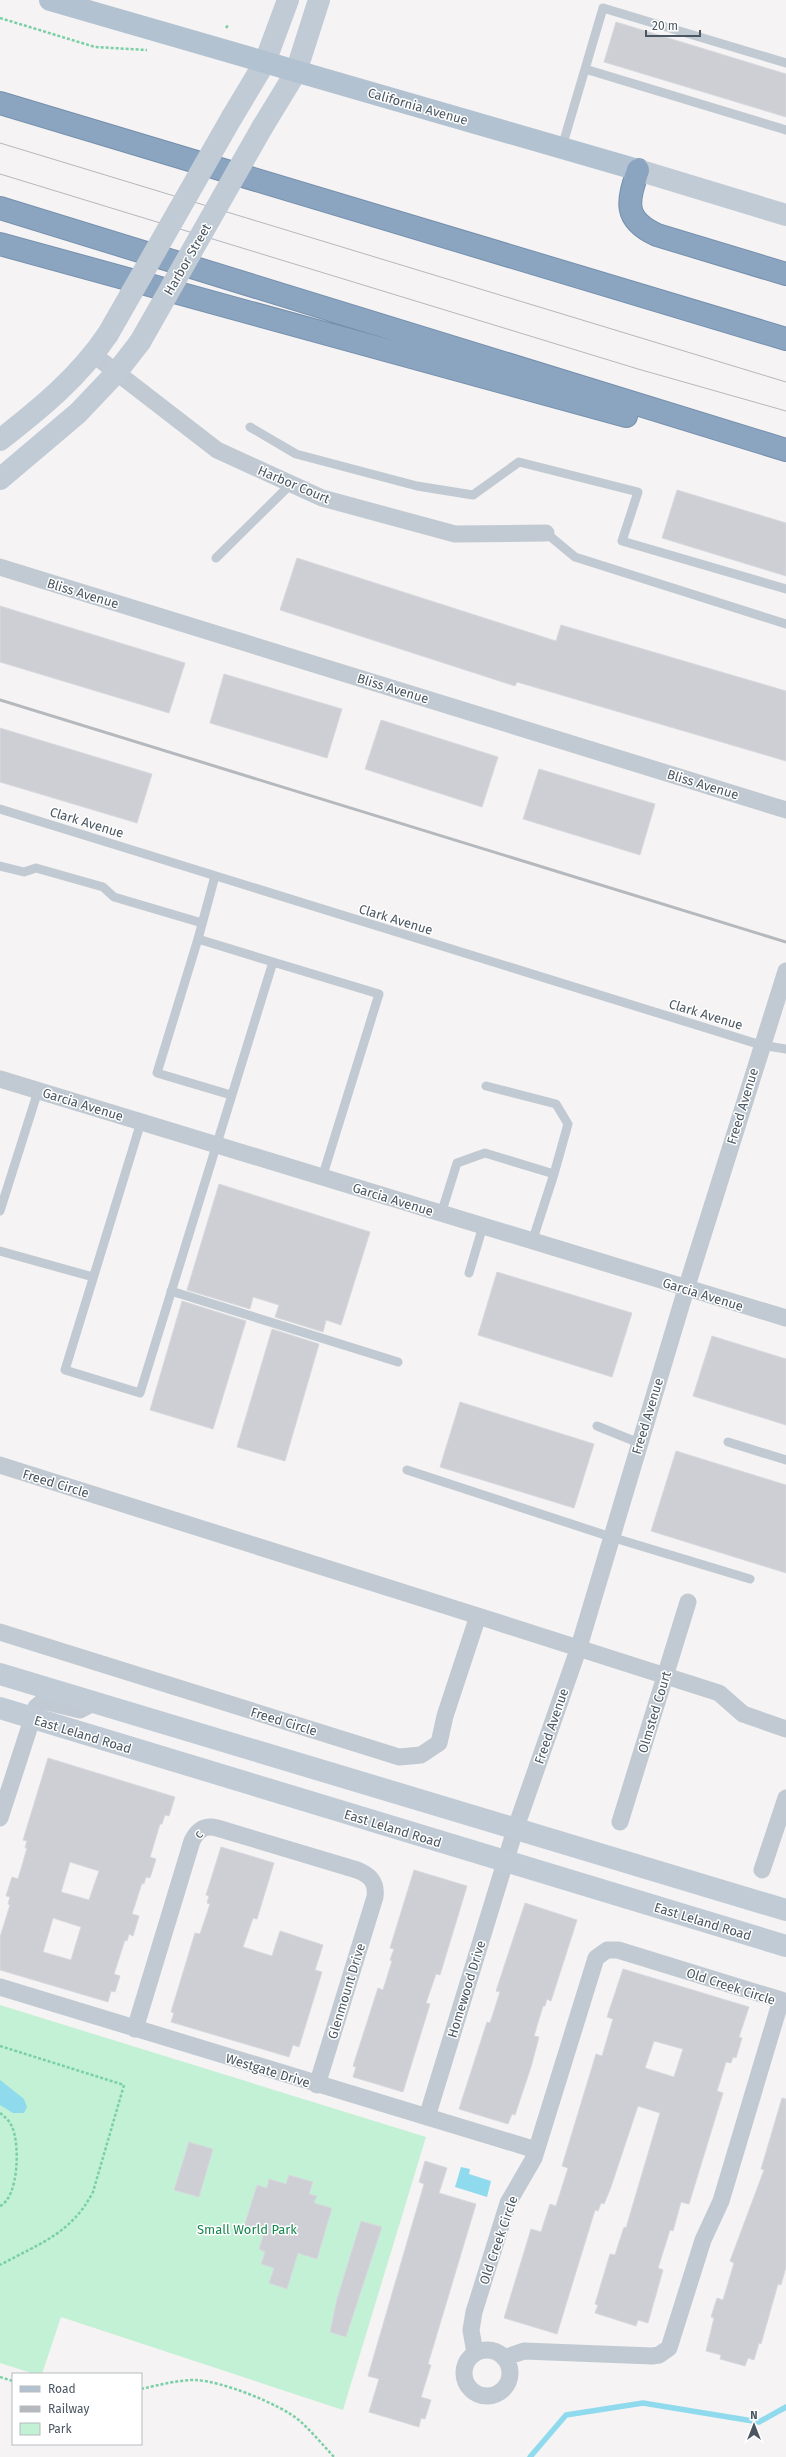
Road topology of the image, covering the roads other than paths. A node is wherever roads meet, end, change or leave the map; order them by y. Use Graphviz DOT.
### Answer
graph roads {
  1 [pos="50,0"];
  2 [pos="288,0"];
  3 [pos="319,0"];
  4 [pos="95,6"];
  5 [pos="265,62"];
  6 [pos="786,62"];
  7 [pos="585,69"];
  8 [pos="296,72"];
  9 [pos="0,104"];
  10 [pos="786,130"];
  11 [pos="562,147"];
  12 [pos="638,170"];
  13 [pos="0,208"];
  14 [pos="786,215"];
  15 [pos="0,244"];
  16 [pos="786,274"];
  17 [pos="786,339"];
  18 [pos="94,355"];
  19 [pos="116,372"];
  20 [pos="250,427"];
  21 [pos="0,440"];
  22 [pos="786,450"];
  23 [pos="786,460"];
  24 [pos="0,479"];
  25 [pos="291,484"];
  26 [pos="546,533"];
  27 [pos="216,558"];
  28 [pos="0,567"];
  29 [pos="786,589"];
  30 [pos="786,624"];
  31 [pos="0,809"];
  32 [pos="786,810"];
  33 [pos="0,866"];
  34 [pos="215,876"];
  35 [pos="202,923"];
  36 [pos="198,939"];
  37 [pos="272,962"];
  38 [pos="786,970"];
  39 [pos="761,1045"];
  40 [pos="786,1049"];
  41 [pos="0,1079"];
  42 [pos="486,1086"];
  43 [pos="38,1091"];
  44 [pos="231,1095"];
  45 [pos="141,1122"];
  46 [pos="216,1145"];
  47 [pos="554,1174"];
  48 [pos="322,1178"];
  49 [pos="0,1211"];
  50 [pos="441,1214"];
  51 [pos="483,1226"];
  52 [pos="532,1242"];
  53 [pos="0,1251"];
  54 [pos="468,1273"];
  55 [pos="93,1277"];
  56 [pos="686,1289"];
  57 [pos="171,1291"];
  58 [pos="786,1318"];
  59 [pos="398,1362"];
  60 [pos="597,1426"];
  61 [pos="728,1442"];
  62 [pos="639,1443"];
  63 [pos="786,1460"];
  64 [pos="0,1465"];
  65 [pos="407,1470"];
  66 [pos="611,1537"];
  67 [pos="750,1579"];
  68 [pos="688,1602"];
  69 [pos="478,1616"];
  70 [pos="0,1632"];
  71 [pos="579,1646"];
  72 [pos="0,1674"];
  73 [pos="665,1674"];
  74 [pos="93,1703"];
  75 [pos="0,1708"];
  76 [pos="31,1718"];
  77 [pos="786,1729"];
  78 [pos="786,1798"];
  79 [pos="0,1818"];
  80 [pos="620,1822"];
  81 [pos="515,1830"];
  82 [pos="505,1861"];
  83 [pos="762,1870"];
  84 [pos="375,1897"];
  85 [pos="786,1910"];
  86 [pos="786,1946"];
  87 [pos="0,1987"];
  88 [pos="783,2001"];
  89 [pos="134,2029"];
  90 [pos="317,2085"];
  91 [pos="427,2117"];
  92 [pos="536,2150"];
  93 [pos="475,2353"];
  94 [pos="504,2358"];
  1 -- 4 [label="main road, California Avenue"];
  2 -- 5 [label="main road"];
  3 -- 8 [label="main road, Harbor Street"];
  4 -- 5 [label="main road, California Avenue"];
  5 -- 8 [label="main road, California Avenue"];
  5 -- 18 [label="main road, bridge"];
  6 -- 7 [label="lane"];
  7 -- 10 [label="lane"];
  7 -- 11 [label="lane"];
  8 -- 11 [label="main road, California Avenue"];
  8 -- 19 [label="main road, Harbor Street, bridge"];
  9 -- 17 [label="highway"];
  11 -- 12 [label="main road, California Avenue"];
  12 -- 14 [label="main road, California Avenue"];
  12 -- 16 [label="highway"];
  13 -- 22 [label="highway"];
  15 -- 23 [label="highway"];
  18 -- 19 [label="street, Harbor Court"];
  18 -- 21 [label="main road"];
  19 -- 24 [label="main road, Harbor Street"];
  19 -- 25 [label="street, Harbor Court"];
  20 -- 29 [label="lane"];
  25 -- 26 [label="street, Harbor Court"];
  25 -- 27 [label="lane"];
  26 -- 30 [label="lane"];
  28 -- 32 [label="street, Bliss Avenue"];
  31 -- 34 [label="lane, Clark Avenue"];
  33 -- 35 [label="lane"];
  34 -- 35 [label="lane"];
  34 -- 39 [label="lane, Clark Avenue"];
  35 -- 36 [label="lane"];
  36 -- 37 [label="lane"];
  36 -- 44 [label="lane"];
  37 -- 44 [label="lane"];
  37 -- 48 [label="lane"];
  38 -- 39 [label="street, Freed Avenue"];
  39 -- 40 [label="lane, Clark Avenue"];
  39 -- 56 [label="street, Freed Avenue"];
  41 -- 43 [label="street, Garcia Avenue"];
  42 -- 47 [label="lane"];
  43 -- 45 [label="street, Garcia Avenue"];
  43 -- 49 [label="lane"];
  44 -- 46 [label="lane"];
  45 -- 46 [label="street, Garcia Avenue"];
  45 -- 55 [label="lane"];
  46 -- 48 [label="street, Garcia Avenue"];
  46 -- 57 [label="lane"];
  47 -- 50 [label="lane"];
  47 -- 52 [label="lane"];
  48 -- 50 [label="street, Garcia Avenue"];
  50 -- 51 [label="street, Garcia Avenue"];
  51 -- 52 [label="street, Garcia Avenue"];
  51 -- 54 [label="lane"];
  52 -- 56 [label="street, Garcia Avenue"];
  53 -- 55 [label="lane"];
  55 -- 57 [label="lane"];
  56 -- 58 [label="street, Garcia Avenue"];
  56 -- 62 [label="street, Freed Avenue"];
  57 -- 59 [label="lane"];
  60 -- 62 [label="lane"];
  61 -- 63 [label="lane"];
  62 -- 66 [label="street, Freed Avenue"];
  64 -- 69 [label="street, Freed Circle"];
  65 -- 66 [label="lane"];
  66 -- 67 [label="lane"];
  66 -- 71 [label="street, Freed Avenue"];
  68 -- 73 [label="street, Olmsted Court"];
  69 -- 70 [label="street, Freed Circle"];
  69 -- 71 [label="street, Freed Circle"];
  71 -- 73 [label="street, Freed Circle"];
  71 -- 81 [label="street, Freed Avenue"];
  72 -- 74 [label="main road"];
  73 -- 77 [label="street, Freed Circle"];
  73 -- 80 [label="street, Olmsted Court"];
  74 -- 76 [label="street"];
  74 -- 81 [label="main road"];
  75 -- 76 [label="main road, East Leland Road"];
  76 -- 79 [label="street"];
  76 -- 82 [label="main road, East Leland Road"];
  78 -- 83 [label="street"];
  81 -- 82 [label="street, Freed Avenue"];
  81 -- 85 [label="main road"];
  82 -- 86 [label="main road, East Leland Road"];
  82 -- 91 [label="street, Homewood Drive"];
  84 -- 89 [label="street, c"];
  84 -- 90 [label="street, Glenmount Drive"];
  87 -- 89 [label="street, Westgate Drive"];
  88 -- 92 [label="street, Old Creek Circle"];
  88 -- 94 [label="street, Old Creek Circle"];
  89 -- 90 [label="street, Westgate Drive"];
  90 -- 91 [label="street, Westgate Drive"];
  91 -- 92 [label="street, Westgate Drive"];
  92 -- 93 [label="street, Old Creek Circle"];
  93 -- 94 [label="street"];
  93 -- 94 [label="street"];
}
